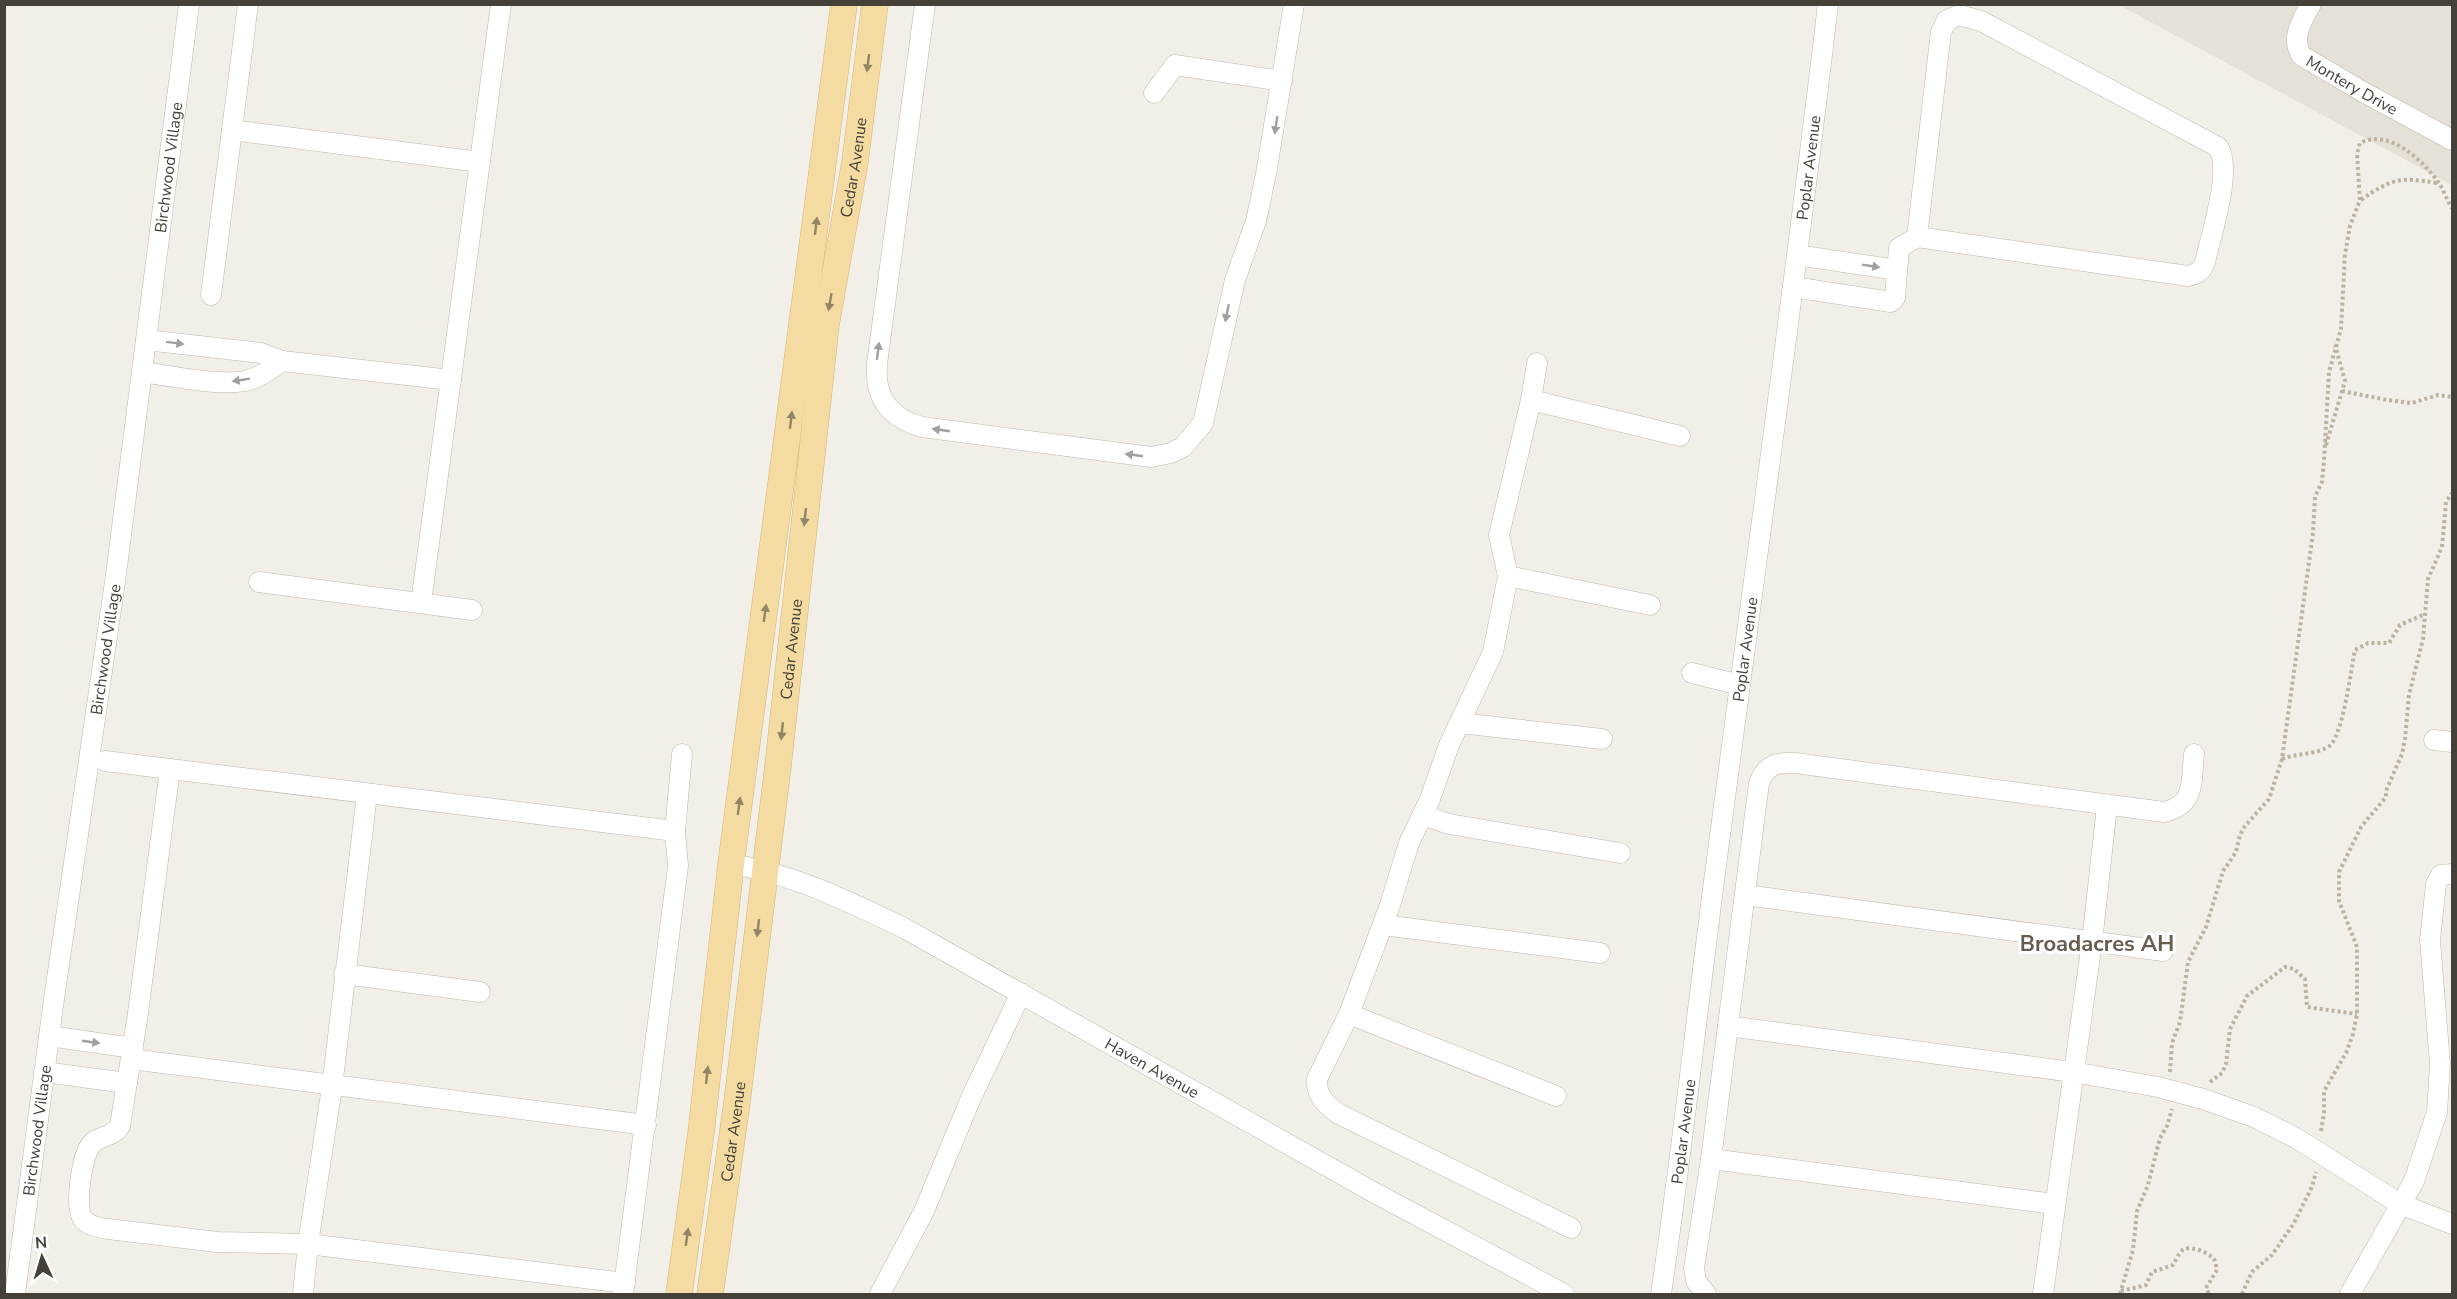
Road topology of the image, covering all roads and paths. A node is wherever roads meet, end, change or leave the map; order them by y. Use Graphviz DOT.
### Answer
graph roads {
  1 [pos="189,4"];
  2 [pos="248,4"];
  3 [pos="501,4"];
  4 [pos="844,4"];
  5 [pos="875,4"];
  6 [pos="924,4"];
  7 [pos="1294,4"];
  8 [pos="1827,4"];
  9 [pos="2311,4"];
  10 [pos="1282,81"];
  11 [pos="1154,93"];
  12 [pos="232,130"];
  13 [pos="2452,140"];
  14 [pos="480,162"];
  15 [pos="2439,183"];
  16 [pos="2360,200"];
  17 [pos="2452,208"];
  18 [pos="1917,237"];
  19 [pos="1797,255"];
  20 [pos="1896,270"];
  21 [pos="1792,288"];
  22 [pos="210,295"];
  23 [pos="146,340"];
  24 [pos="2335,345"];
  25 [pos="282,362"];
  26 [pos="1537,363"];
  27 [pos="142,372"];
  28 [pos="451,380"];
  29 [pos="2342,391"];
  30 [pos="2452,397"];
  31 [pos="1531,400"];
  32 [pos="1680,436"];
  33 [pos="2325,448"];
  34 [pos="785,466"];
  35 [pos="810,469"];
  36 [pos="2452,493"];
  37 [pos="1508,576"];
  38 [pos="260,582"];
  39 [pos="421,603"];
  40 [pos="1650,605"];
  41 [pos="472,610"];
  42 [pos="2426,614"];
  43 [pos="1692,673"];
  44 [pos="1740,686"];
  45 [pos="1460,723"];
  46 [pos="1602,739"];
  47 [pos="682,754"];
  48 [pos="2194,754"];
  49 [pos="2285,758"];
  50 [pos="105,761"];
  51 [pos="170,769"];
  52 [pos="367,794"];
  53 [pos="2107,806"];
  54 [pos="1423,815"];
  55 [pos="675,831"];
  56 [pos="1620,853"];
  57 [pos="731,864"];
  58 [pos="765,870"];
  59 [pos="2452,874"];
  60 [pos="1745,894"];
  61 [pos="1383,925"];
  62 [pos="2091,942"];
  63 [pos="2163,951"];
  64 [pos="1600,953"];
  65 [pos="344,974"];
  66 [pos="480,992"];
  67 [pos="1021,993"];
  68 [pos="1349,1014"];
  69 [pos="2357,1014"];
  70 [pos="1728,1026"];
  71 [pos="49,1036"];
  72 [pos="132,1054"];
  73 [pos="44,1072"];
  74 [pos="2073,1072"];
  75 [pos="127,1083"];
  76 [pos="332,1087"];
  77 [pos="2170,1090"];
  78 [pos="1556,1096"];
  79 [pos="2204,1099"];
  80 [pos="646,1125"];
  81 [pos="2316,1148"];
  82 [pos="1711,1159"];
  83 [pos="2054,1204"];
  84 [pos="2400,1204"];
  85 [pos="2452,1224"];
  86 [pos="1571,1228"];
  87 [pos="308,1244"];
  88 [pos="624,1289"];
  89 [pos="2120,1293"];
  90 [pos="15,1294"];
  91 [pos="303,1294"];
  92 [pos="679,1294"];
  93 [pos="710,1294"];
  94 [pos="880,1294"];
  95 [pos="1564,1294"];
  96 [pos="1661,1294"];
  97 [pos="1706,1294"];
  98 [pos="2043,1294"];
  99 [pos="2209,1294"];
  100 [pos="2242,1294"];
  101 [pos="2350,1294"];
  1 -- 23 [label="street, Birchwood Village"];
  2 -- 12 [label="street"];
  3 -- 14 [label="street"];
  34 -- 4 [label="main road, Cedar Avenue, one-way"];
  5 -- 35 [label="main road, Cedar Avenue, one-way"];
  10 -- 6 [label="street, one-way"];
  7 -- 10 [label="street"];
  8 -- 19 [label="street, Poplar Avenue"];
  9 -- 13 [label="street, Montery Drive"];
  10 -- 11 [label="street"];
  12 -- 14 [label="street"];
  12 -- 22 [label="street"];
  14 -- 28 [label="street"];
  15 -- 16 [label="path"];
  15 -- 16 [label="path"];
  15 -- 17 [label="path"];
  16 -- 24 [label="path"];
  18 -- 18 [label="street"];
  18 -- 20 [label="street"];
  19 -- 20 [label="street, one-way"];
  19 -- 21 [label="street, Poplar Avenue"];
  20 -- 21 [label="street"];
  21 -- 44 [label="street, Poplar Avenue"];
  23 -- 25 [label="street, one-way"];
  23 -- 27 [label="street, Birchwood Village"];
  24 -- 29 [label="path"];
  24 -- 33 [label="path"];
  25 -- 27 [label="street, one-way"];
  25 -- 28 [label="street"];
  26 -- 31 [label="street"];
  27 -- 71 [label="street, Birchwood Village"];
  28 -- 39 [label="street"];
  29 -- 30 [label="path"];
  29 -- 33 [label="path"];
  31 -- 32 [label="street"];
  31 -- 37 [label="street"];
  33 -- 49 [label="path"];
  34 -- 35 [label="main road"];
  57 -- 34 [label="main road, Cedar Avenue, one-way"];
  35 -- 58 [label="main road, Cedar Avenue, one-way"];
  36 -- 42 [label="path"];
  37 -- 40 [label="street"];
  37 -- 45 [label="street"];
  38 -- 39 [label="street"];
  39 -- 41 [label="street"];
  42 -- 49 [label="path"];
  42 -- 69 [label="path"];
  43 -- 44 [label="street"];
  44 -- 96 [label="street, Poplar Avenue"];
  45 -- 46 [label="street"];
  45 -- 54 [label="street"];
  47 -- 55 [label="street"];
  48 -- 53 [label="street"];
  49 -- 77 [label="path"];
  50 -- 51 [label="street"];
  51 -- 52 [label="street"];
  51 -- 72 [label="street"];
  52 -- 55 [label="street"];
  52 -- 65 [label="street"];
  53 -- 60 [label="street"];
  53 -- 62 [label="street"];
  54 -- 56 [label="street"];
  54 -- 61 [label="street"];
  55 -- 80 [label="street"];
  57 -- 58 [label="street, Haven Avenue"];
  92 -- 57 [label="main road, Cedar Avenue, one-way"];
  58 -- 67 [label="street, Haven Avenue"];
  58 -- 93 [label="main road, Cedar Avenue, one-way"];
  59 -- 84 [label="street"];
  60 -- 62 [label="street"];
  60 -- 70 [label="street"];
  61 -- 64 [label="street"];
  61 -- 68 [label="street"];
  62 -- 63 [label="street"];
  62 -- 74 [label="street"];
  65 -- 66 [label="street"];
  65 -- 76 [label="street"];
  67 -- 94 [label="street"];
  67 -- 95 [label="street, Haven Avenue"];
  68 -- 78 [label="street"];
  68 -- 86 [label="street"];
  69 -- 79 [label="path"];
  69 -- 81 [label="path"];
  70 -- 74 [label="street"];
  70 -- 82 [label="street"];
  71 -- 72 [label="street, one-way"];
  71 -- 73 [label="street, Birchwood Village"];
  72 -- 75 [label="street"];
  72 -- 76 [label="street"];
  73 -- 75 [label="street"];
  73 -- 90 [label="street, Birchwood Village"];
  74 -- 77 [label="street"];
  74 -- 83 [label="street"];
  75 -- 87 [label="street"];
  76 -- 80 [label="street"];
  76 -- 87 [label="street"];
  77 -- 79 [label="street"];
  77 -- 89 [label="path"];
  79 -- 81 [label="street"];
  80 -- 88 [label="street"];
  81 -- 84 [label="street"];
  81 -- 100 [label="path"];
  82 -- 83 [label="street"];
  82 -- 97 [label="street"];
  83 -- 98 [label="street"];
  84 -- 85 [label="street"];
  84 -- 101 [label="street"];
  87 -- 88 [label="street"];
  87 -- 91 [label="street"];
  89 -- 99 [label="path"];
}
